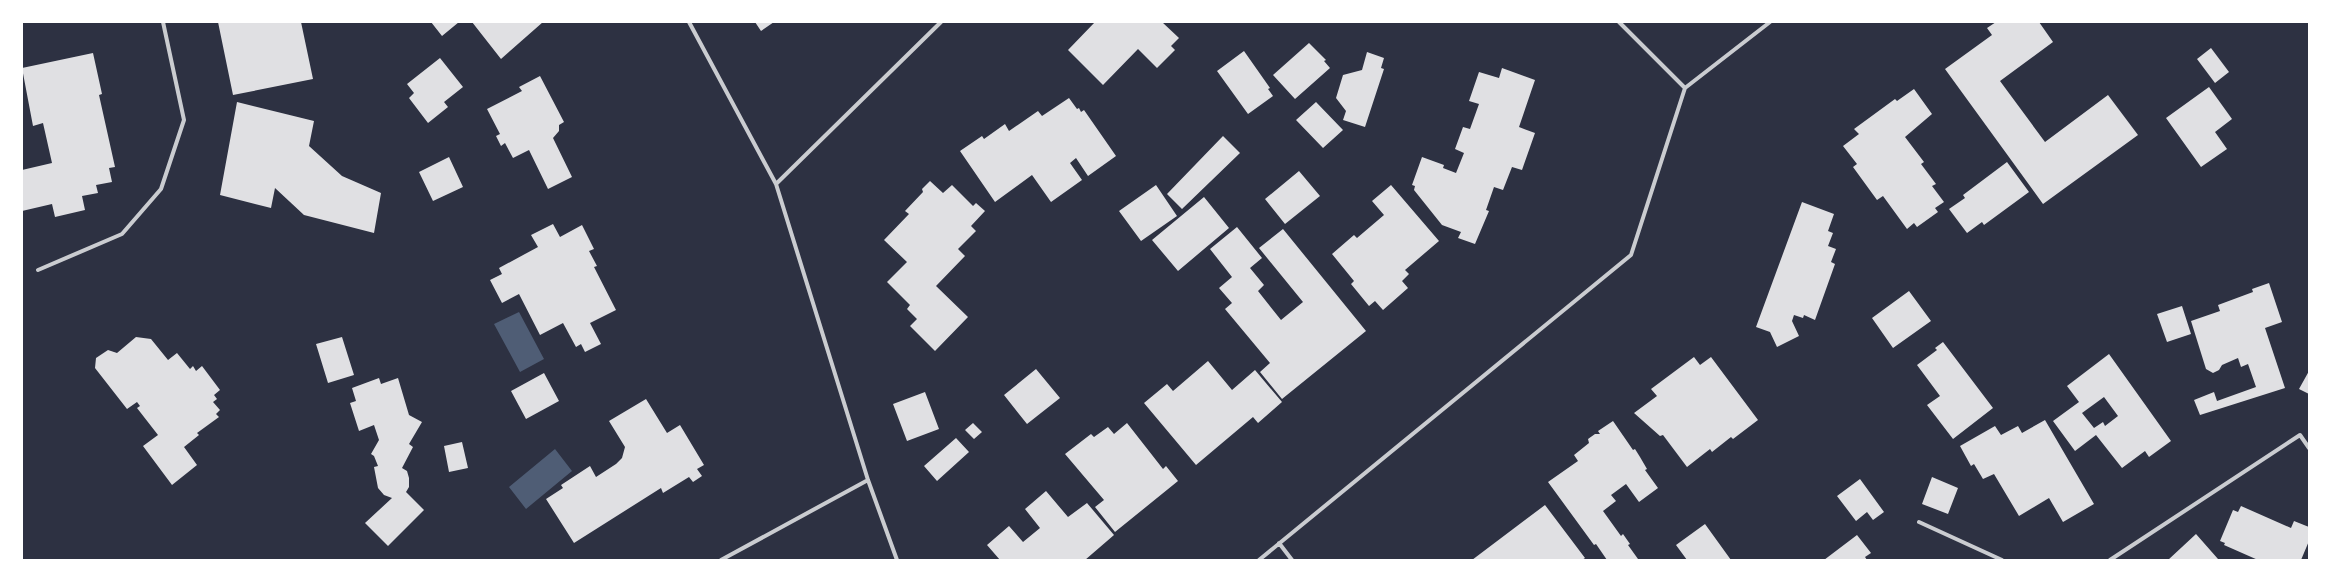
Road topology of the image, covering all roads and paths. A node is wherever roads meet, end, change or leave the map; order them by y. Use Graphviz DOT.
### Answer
graph roads {
  1 [pos="163,22"];
  2 [pos="689,22"];
  3 [pos="941,22"];
  4 [pos="1619,22"];
  5 [pos="1770,22"];
  6 [pos="1685,88"];
  7 [pos="776,184"];
  8 [pos="38,270"];
  9 [pos="2309,448"];
  10 [pos="868,480"];
  11 [pos="1919,522"];
  12 [pos="1279,543"];
  13 [pos="721,560"];
  14 [pos="897,560"];
  15 [pos="1259,560"];
  16 [pos="1292,560"];
  17 [pos="2002,560"];
  18 [pos="2110,560"];
  1 -- 8 [label="street"];
  2 -- 7 [label="street"];
  3 -- 7 [label="street"];
  4 -- 6 [label="street"];
  5 -- 6 [label="street"];
  6 -- 12 [label="street"];
  7 -- 10 [label="street"];
  9 -- 18 [label="street"];
  10 -- 13 [label="street"];
  10 -- 14 [label="street"];
  11 -- 17 [label="street"];
  12 -- 15 [label="street"];
  12 -- 16 [label="street"];
}
